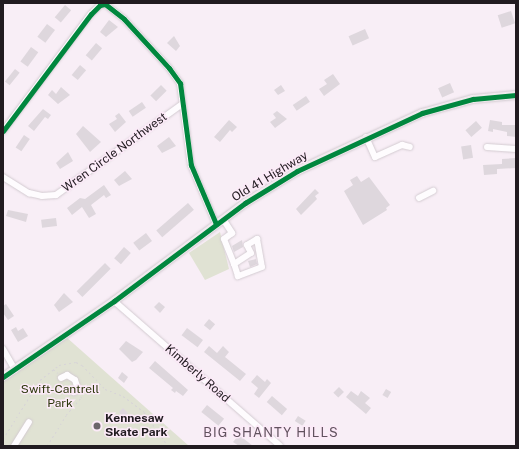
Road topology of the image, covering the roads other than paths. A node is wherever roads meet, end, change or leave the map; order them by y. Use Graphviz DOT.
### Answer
graph roads {
  1 [pos="516,95"];
  2 [pos="182,104"];
  3 [pos="3,131"];
  4 [pos="366,137"];
  5 [pos="410,147"];
  6 [pos="487,147"];
  7 [pos="516,150"];
  8 [pos="3,179"];
  9 [pos="433,191"];
  10 [pos="419,198"];
  11 [pos="223,219"];
  12 [pos="216,224"];
  13 [pos="234,264"];
  14 [pos="114,301"];
  15 [pos="3,348"];
  16 [pos="15,370"];
  17 [pos="60,376"];
  18 [pos="3,378"];
  19 [pos="74,392"];
  20 [pos="29,422"];
  21 [pos="14,446"];
  22 [pos="280,446"];
  1 -- 4 [label="main road, Old 41 Highway"];
  2 -- 3 [label="street"];
  2 -- 8 [label="street, Wren Circle Northwest"];
  2 -- 12 [label="street"];
  4 -- 5 [label="street"];
  4 -- 11 [label="main road, Old 41 Highway"];
  6 -- 7 [label="street"];
  9 -- 10 [label="street"];
  11 -- 12 [label="main road, Old 41 Highway"];
  11 -- 13 [label="street"];
  12 -- 14 [label="main road, Old 41 Highway"];
  13 -- 13 [label="street"];
  14 -- 16 [label="main road, Old 41 Highway"];
  14 -- 22 [label="street, Kimberly Road"];
  15 -- 16 [label="street"];
  16 -- 18 [label="main road, Old 41 Highway"];
  17 -- 19 [label="street"];
  20 -- 21 [label="street"];
}
